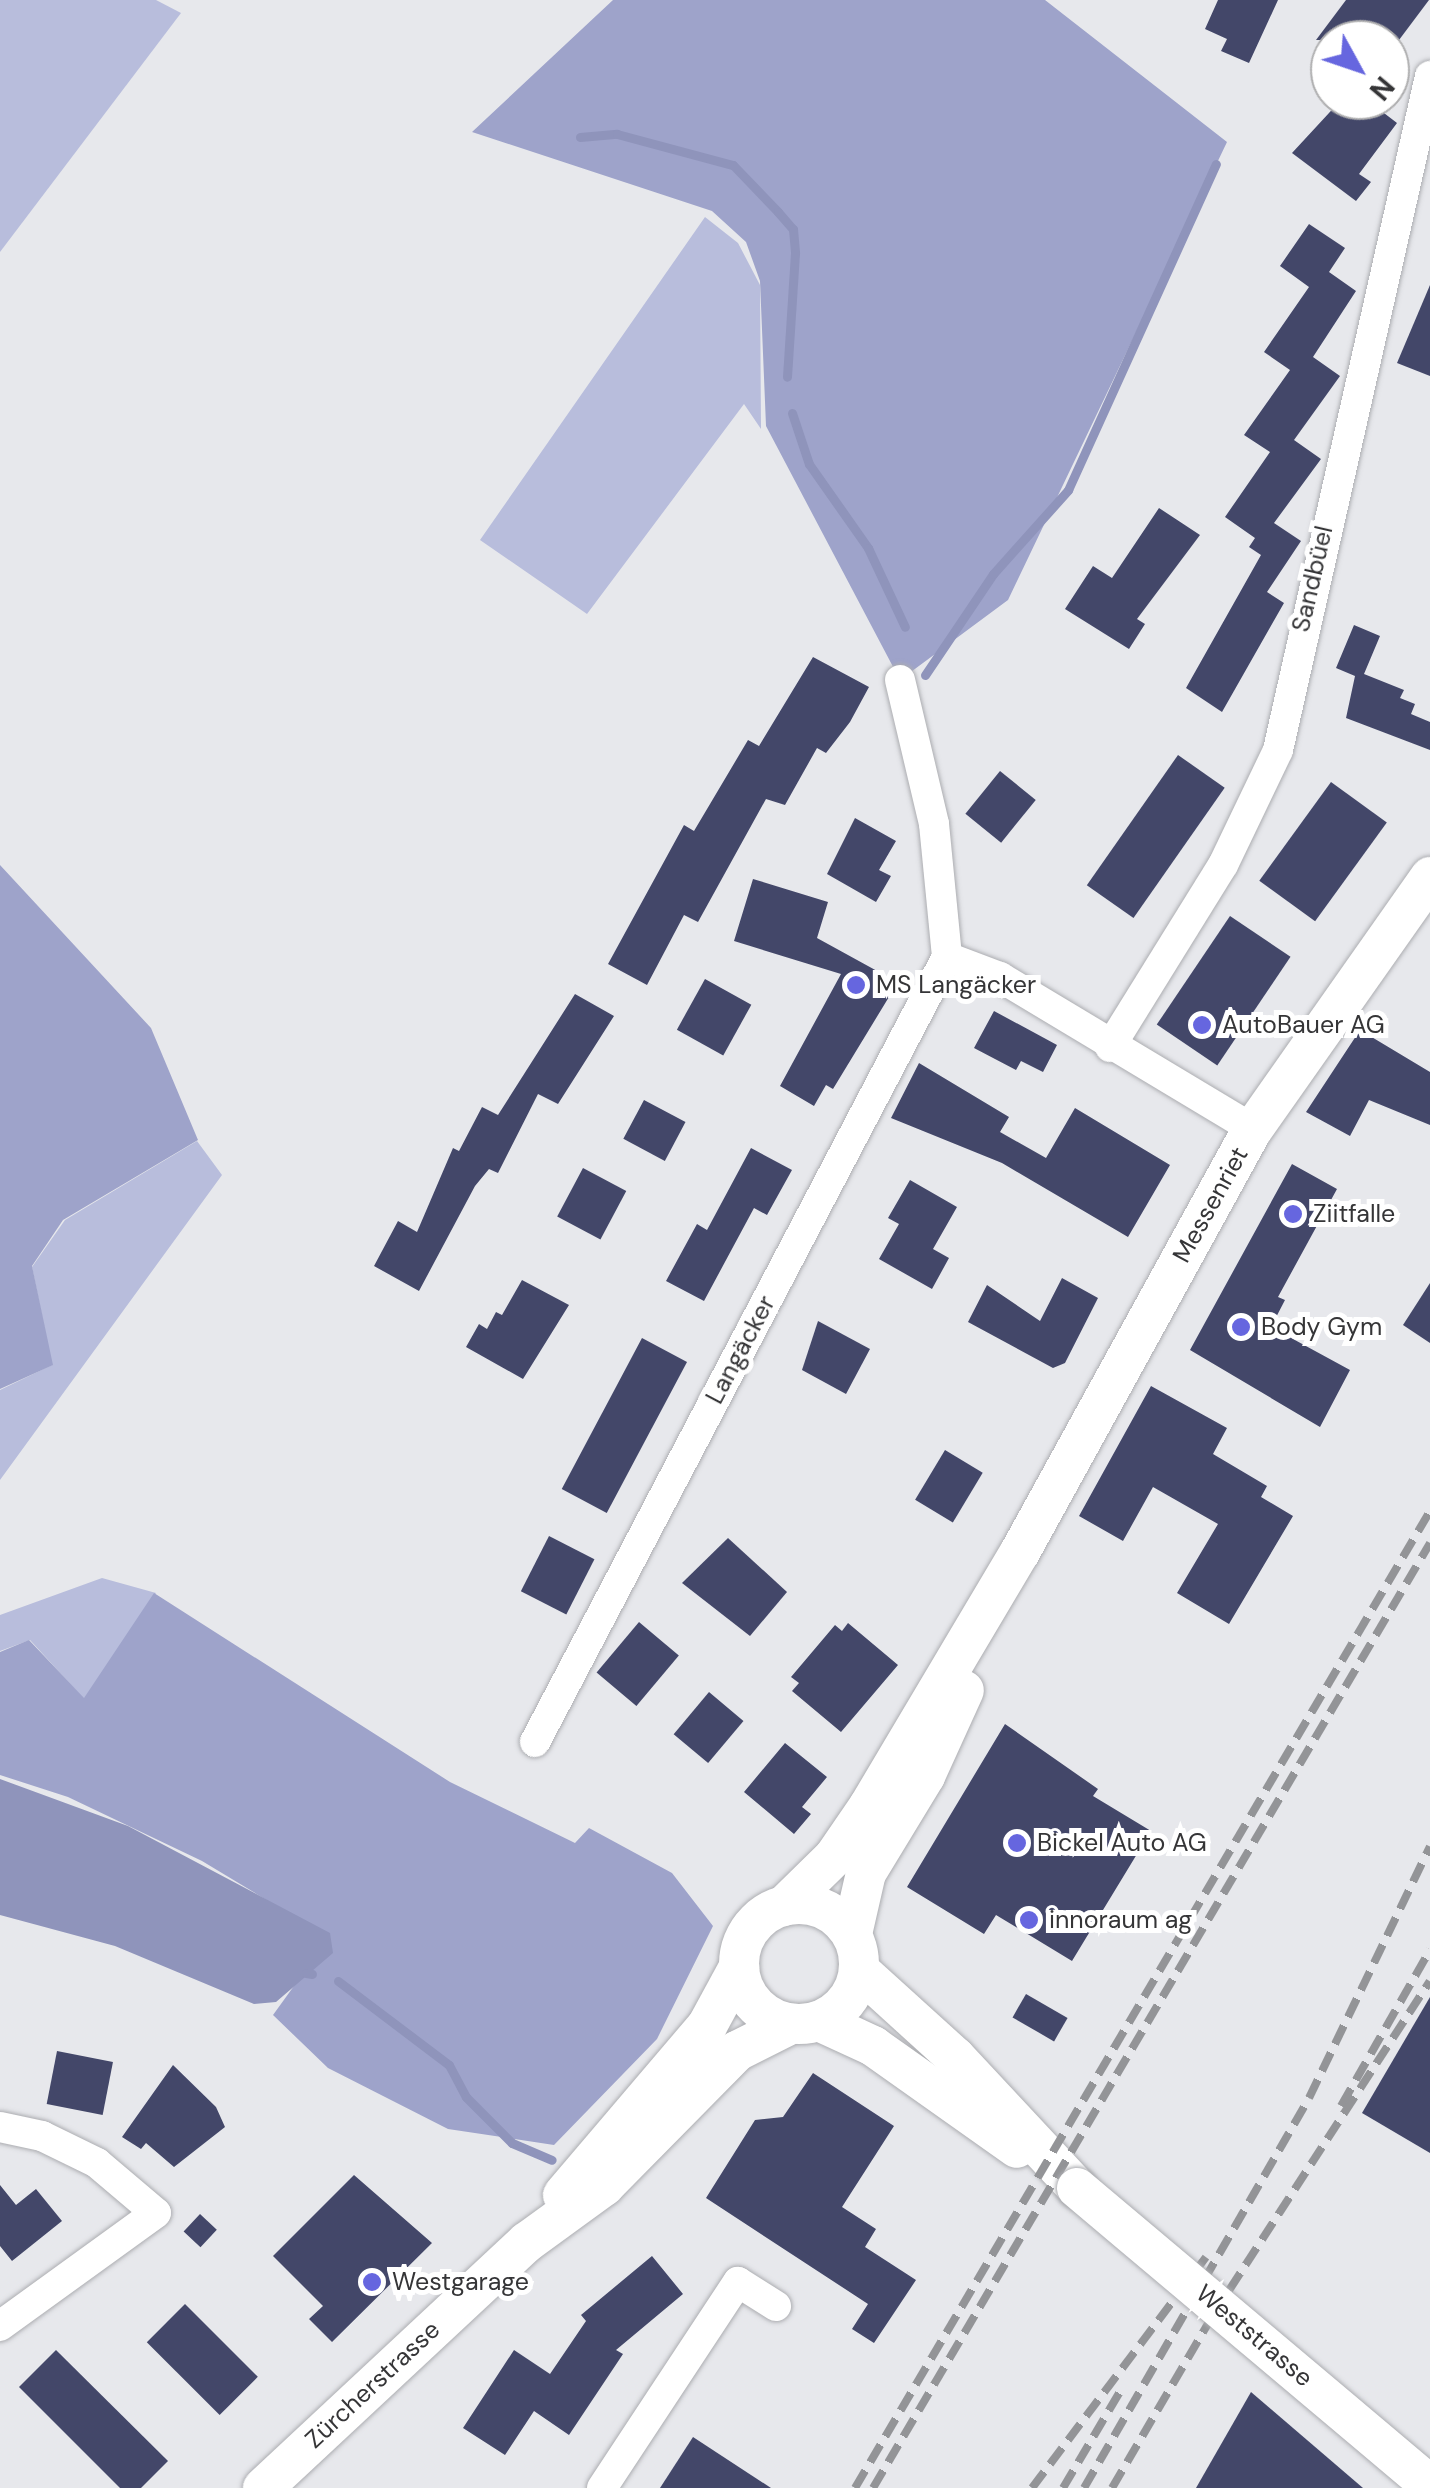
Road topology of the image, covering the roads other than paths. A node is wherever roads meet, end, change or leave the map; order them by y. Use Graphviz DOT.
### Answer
graph roads {
  1 [pos="1430,76"];
  2 [pos="900,680"];
  3 [pos="1430,876"];
  4 [pos="947,958"];
  5 [pos="1110,1047"];
  6 [pos="1253,1129"];
  7 [pos="948,1698"];
  8 [pos="535,1742"];
  9 [pos="784,1906"];
  10 [pos="856,1952"];
  11 [pos="739,1966"];
  12 [pos="805,2023"];
  13 [pos="0,2128"];
  14 [pos="1078,2188"];
  15 [pos="527,2242"];
  16 [pos="776,2306"];
  17 [pos="0,2326"];
  18 [pos="1430,2485"];
  19 [pos="263,2488"];
  20 [pos="602,2488"];
  1 -- 5 [label="street, Sandbüel"];
  2 -- 4 [label="street"];
  3 -- 6 [label="main road, Messenriet"];
  4 -- 5 [label="street"];
  4 -- 8 [label="street, Langäcker"];
  5 -- 6 [label="street"];
  6 -- 7 [label="main road, Messenriet"];
  7 -- 9 [label="main road, Messenriet"];
  7 -- 10 [label="main road, Messenriet"];
  9 -- 10 [label="main road"];
  9 -- 11 [label="main road, Messenriet"];
  10 -- 12 [label="main road, Messenriet"];
  10 -- 14 [label="main road, Weststrasse"];
  11 -- 12 [label="main road"];
  11 -- 15 [label="main road, Zürcherstrasse"];
  12 -- 14 [label="main road, Weststrasse"];
  12 -- 15 [label="main road, Zürcherstrasse"];
  13 -- 17 [label="street"];
  14 -- 18 [label="main road, Weststrasse, bridge"];
  15 -- 19 [label="main road, Zürcherstrasse"];
  16 -- 20 [label="street"];
}
